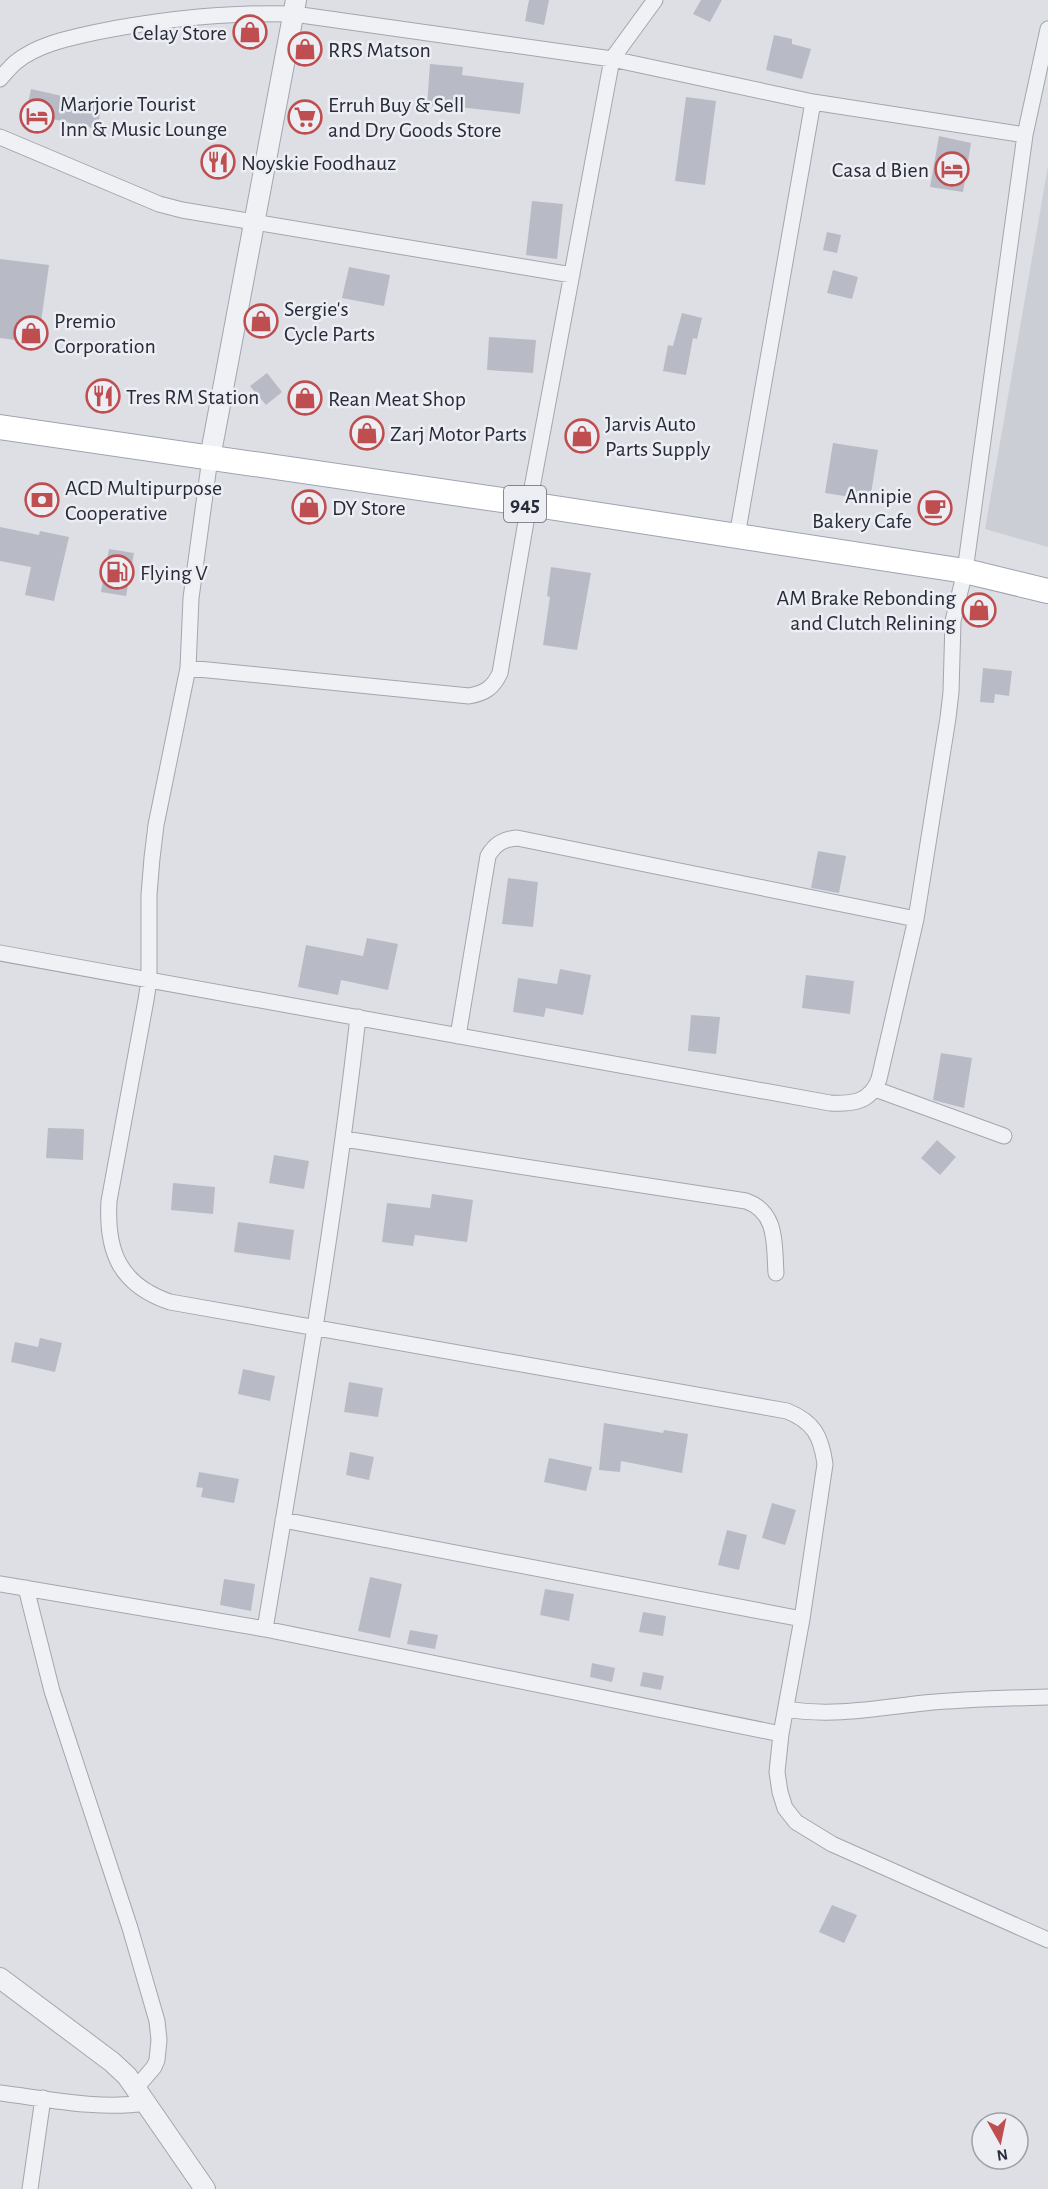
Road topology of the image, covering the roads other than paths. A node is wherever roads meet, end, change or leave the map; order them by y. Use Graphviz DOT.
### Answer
graph roads {
  1 [pos="655,0"];
  2 [pos="295,7"];
  3 [pos="1048,29"];
  4 [pos="612,59"];
  5 [pos="0,79"];
  6 [pos="813,102"];
  7 [pos="1025,135"];
  8 [pos="0,137"];
  9 [pos="253,223"];
  10 [pos="572,275"];
  11 [pos="0,427"];
  12 [pos="210,458"];
  13 [pos="528,504"];
  14 [pos="737,536"];
  15 [pos="965,572"];
  16 [pos="1048,591"];
  17 [pos="188,668"];
  18 [pos="916,919"];
  19 [pos="0,953"];
  20 [pos="149,980"];
  21 [pos="358,1017"];
  22 [pos="458,1036"];
  23 [pos="876,1089"];
  24 [pos="1004,1136"];
  25 [pos="344,1139"];
  26 [pos="776,1273"];
  27 [pos="315,1329"];
  28 [pos="283,1520"];
  29 [pos="0,1584"];
  30 [pos="26,1588"];
  31 [pos="802,1619"];
  32 [pos="265,1629"];
  33 [pos="1048,1697"];
  34 [pos="786,1708"];
  35 [pos="781,1734"];
  36 [pos="1048,1940"];
  37 [pos="0,1978"];
  38 [pos="0,2093"];
  39 [pos="141,2096"];
  40 [pos="43,2098"];
  41 [pos="30,2189"];
  42 [pos="205,2189"];
  1 -- 4 [label="street"];
  2 -- 4 [label="street"];
  2 -- 5 [label="street"];
  2 -- 9 [label="street"];
  3 -- 7 [label="street"];
  4 -- 6 [label="street"];
  4 -- 10 [label="street"];
  6 -- 7 [label="street"];
  6 -- 14 [label="street"];
  7 -- 15 [label="street"];
  8 -- 9 [label="street"];
  9 -- 10 [label="street"];
  9 -- 12 [label="street"];
  10 -- 13 [label="street"];
  11 -- 12 [label="main road, 945"];
  12 -- 13 [label="main road, 945"];
  12 -- 17 [label="street"];
  13 -- 14 [label="main road, 945"];
  13 -- 17 [label="street"];
  14 -- 15 [label="main road, 945"];
  15 -- 16 [label="main road, 945"];
  15 -- 18 [label="street"];
  17 -- 20 [label="street"];
  18 -- 22 [label="street"];
  18 -- 23 [label="street"];
  19 -- 20 [label="street"];
  20 -- 21 [label="street"];
  20 -- 27 [label="street"];
  21 -- 22 [label="street"];
  21 -- 25 [label="street"];
  22 -- 23 [label="street"];
  23 -- 24 [label="street"];
  25 -- 26 [label="street"];
  25 -- 27 [label="street"];
  27 -- 28 [label="street"];
  27 -- 31 [label="street"];
  28 -- 31 [label="street"];
  28 -- 32 [label="street"];
  29 -- 30 [label="street"];
  30 -- 32 [label="street"];
  30 -- 39 [label="street"];
  31 -- 34 [label="street"];
  32 -- 35 [label="street"];
  33 -- 34 [label="street"];
  34 -- 35 [label="street"];
  35 -- 36 [label="street"];
  37 -- 39 [label="street"];
  38 -- 40 [label="street"];
  39 -- 40 [label="street"];
  39 -- 42 [label="street"];
  40 -- 41 [label="street"];
}
